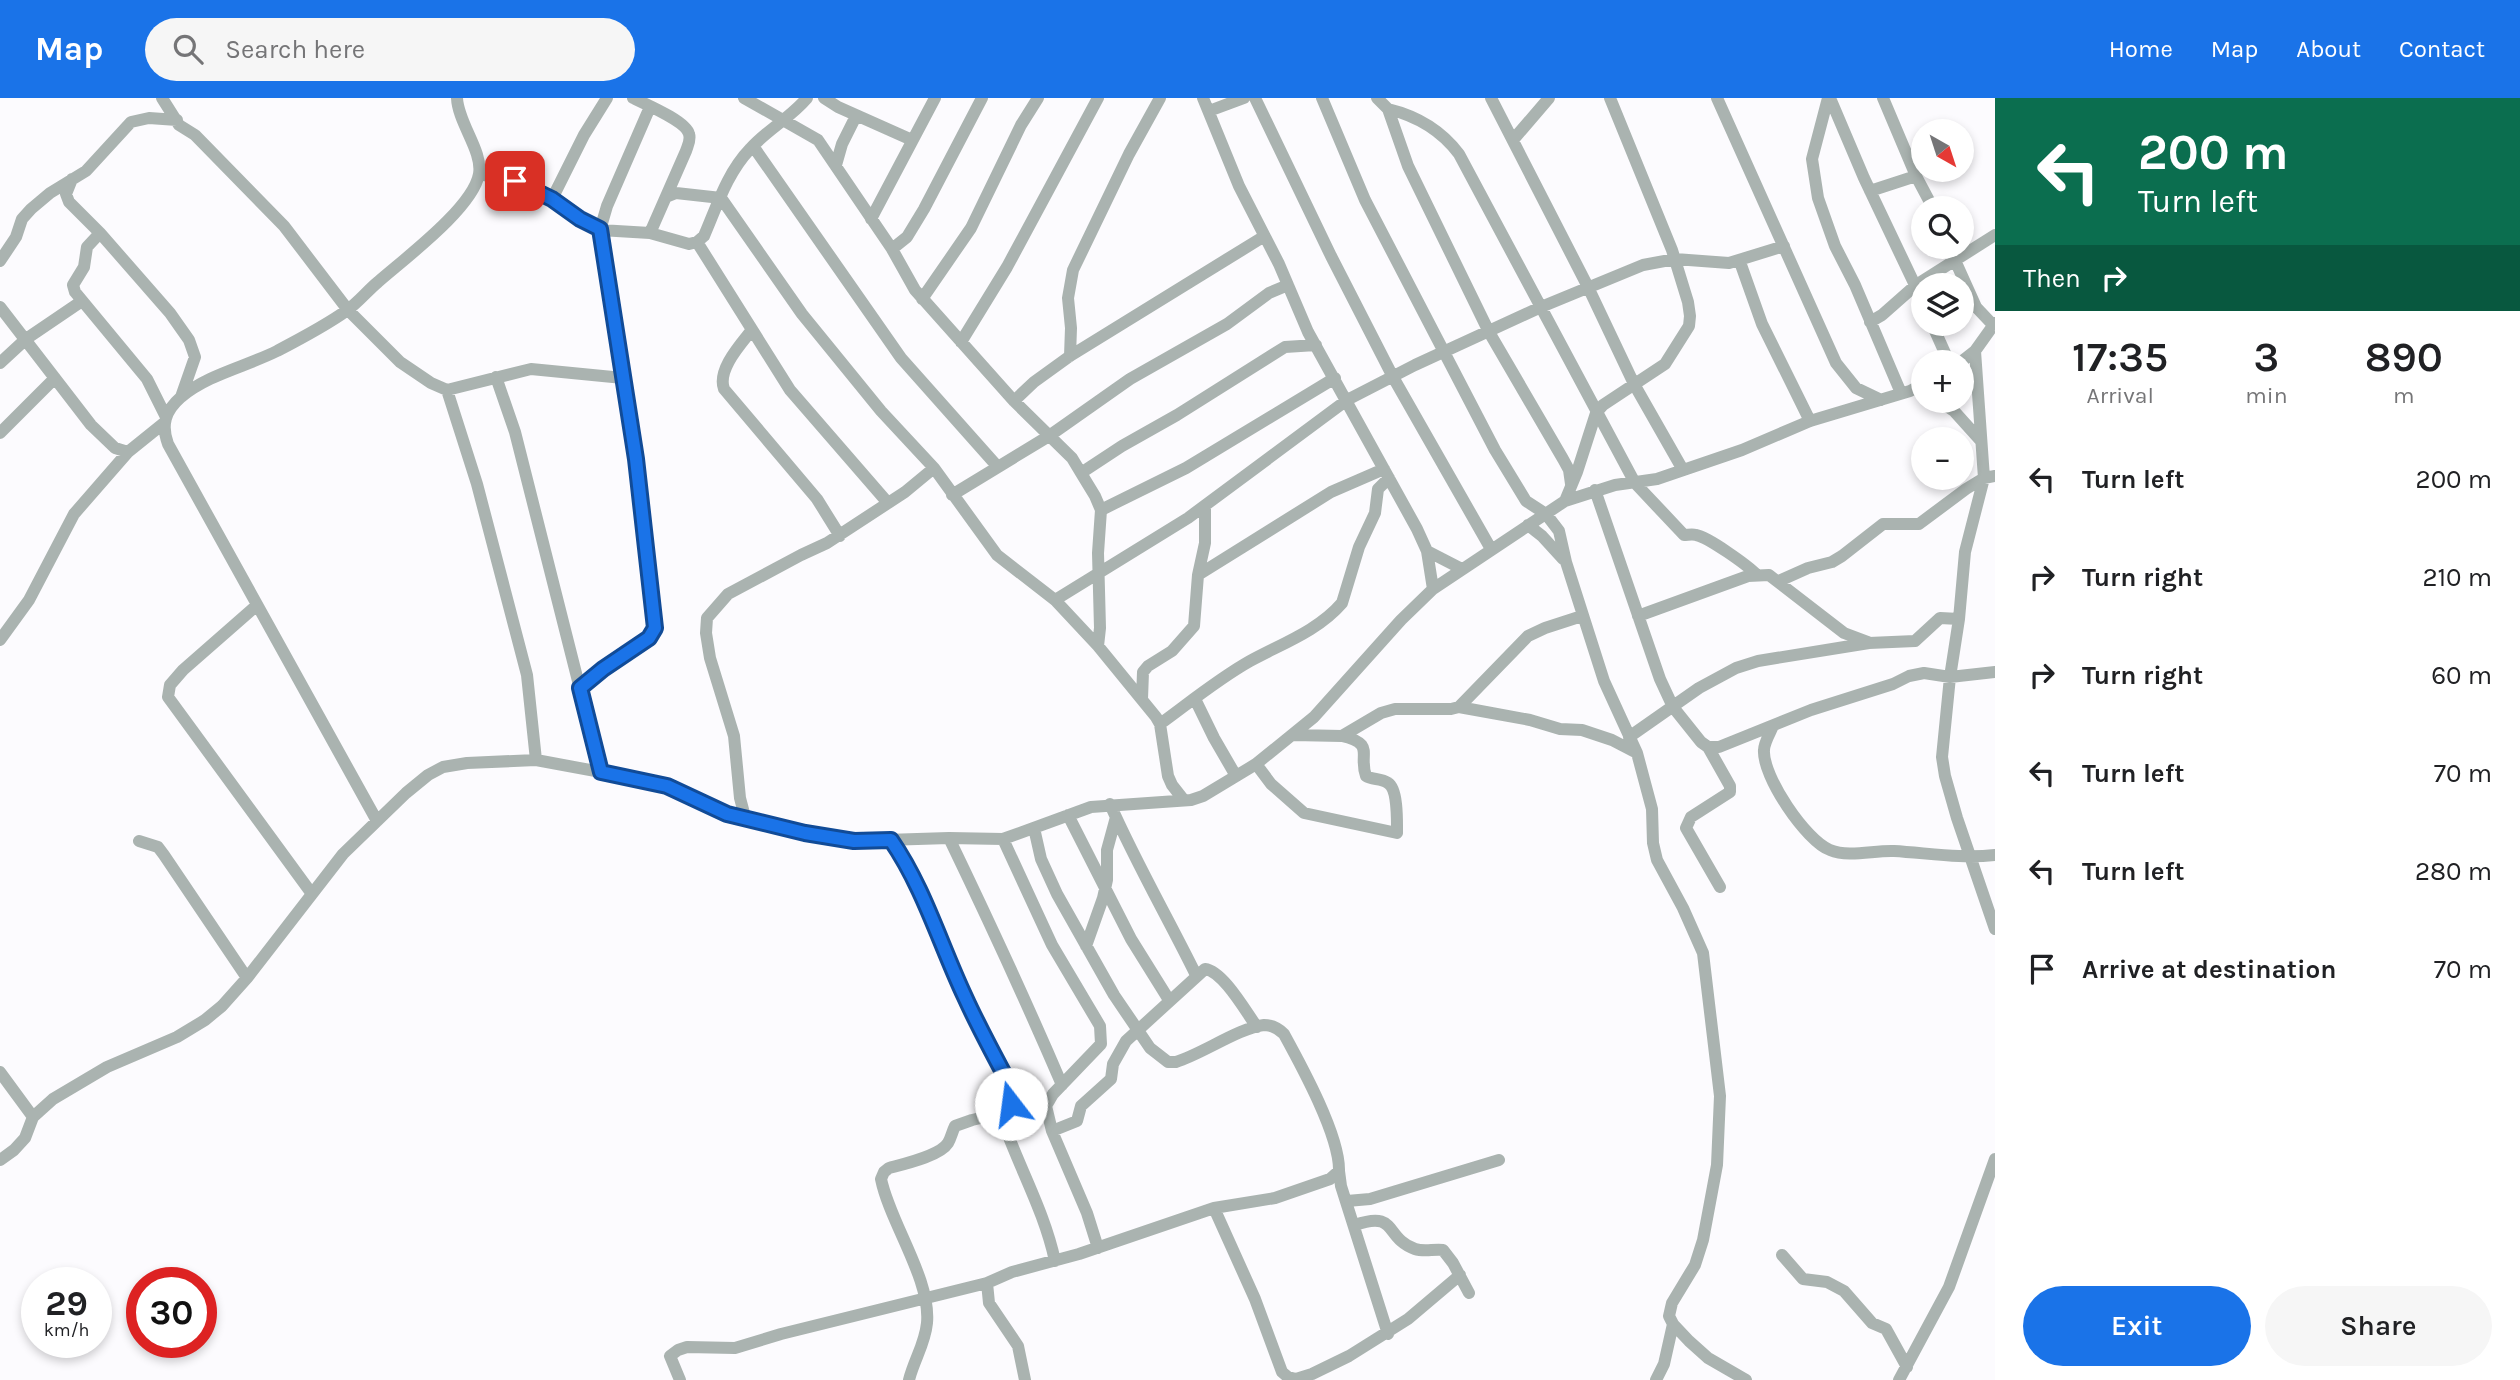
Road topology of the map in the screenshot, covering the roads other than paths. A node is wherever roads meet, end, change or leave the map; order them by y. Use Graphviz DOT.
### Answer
graph roads {
  1 [pos="162,98"];
  2 [pos="457,98"];
  3 [pos="607,98"];
  4 [pos="632,98"];
  5 [pos="744,98"];
  6 [pos="807,98"];
  7 [pos="824,98"];
  8 [pos="935,98"];
  9 [pos="982,98"];
  10 [pos="1038,98"];
  11 [pos="1098,98"];
  12 [pos="1160,98"];
  13 [pos="1203,98"];
  14 [pos="1244,98"];
  15 [pos="1255,98"];
  16 [pos="1322,98"];
  17 [pos="1377,98"];
  18 [pos="1491,98"];
  19 [pos="1549,98"];
  20 [pos="1610,98"];
  21 [pos="1717,98"];
  22 [pos="1829,98"];
  23 [pos="1883,98"];
  24 [pos="650,107"];
  25 [pos="1388,109"];
  26 [pos="1209,111"];
  27 [pos="856,116"];
  28 [pos="177,120"];
  29 [pos="785,120"];
  30 [pos="912,140"];
  31 [pos="1513,140"];
  32 [pos="752,146"];
  33 [pos="1911,164"];
  34 [pos="836,165"];
  35 [pos="479,174"];
  36 [pos="1911,178"];
  37 [pos="72,179"];
  38 [pos="1870,191"];
  39 [pos="666,197"];
  40 [pos="721,198"];
  41 [pos="552,199"];
  42 [pos="871,219"];
  43 [pos="600,229"];
  44 [pos="100,233"];
  45 [pos="650,233"];
  46 [pos="1995,235"];
  47 [pos="1263,237"];
  48 [pos="697,242"];
  49 [pos="1784,246"];
  50 [pos="892,249"];
  51 [pos="1675,259"];
  52 [pos="0,261"];
  53 [pos="1955,261"];
  54 [pos="1740,262"];
  55 [pos="1936,273"];
  56 [pos="1911,275"];
  57 [pos="1288,285"];
  58 [pos="1588,287"];
  59 [pos="1911,289"];
  60 [pos="922,299"];
  61 [pos="82,302"];
  62 [pos="0,307"];
  63 [pos="1541,307"];
  64 [pos="348,310"];
  65 [pos="1870,322"];
  66 [pos="1994,324"];
  67 [pos="751,331"];
  68 [pos="1489,332"];
  69 [pos="26,340"];
  70 [pos="961,342"];
  71 [pos="1316,345"];
  72 [pos="1975,352"];
  73 [pos="1443,353"];
  74 [pos="1070,356"];
  75 [pos="0,363"];
  76 [pos="496,377"];
  77 [pos="1393,377"];
  78 [pos="55,378"];
  79 [pos="623,378"];
  80 [pos="1335,378"];
  81 [pos="1634,384"];
  82 [pos="1911,389"];
  83 [pos="447,390"];
  84 [pos="1905,392"];
  85 [pos="1911,393"];
  86 [pos="181,397"];
  87 [pos="1347,400"];
  88 [pos="1881,400"];
  89 [pos="1014,401"];
  90 [pos="1596,412"];
  91 [pos="1956,413"];
  92 [pos="164,419"];
  93 [pos="1810,421"];
  94 [pos="0,433"];
  95 [pos="1049,436"];
  96 [pos="1980,440"];
  97 [pos="128,452"];
  98 [pos="997,466"];
  99 [pos="934,468"];
  100 [pos="1683,470"];
  101 [pos="1082,473"];
  102 [pos="1386,474"];
  103 [pos="1990,477"];
  104 [pos="1635,482"];
  105 [pos="1571,488"];
  106 [pos="1595,490"];
  107 [pos="952,495"];
  108 [pos="1526,501"];
  109 [pos="1565,501"];
  110 [pos="888,503"];
  111 [pos="1205,506"];
  112 [pos="1101,510"];
  113 [pos="1546,514"];
  114 [pos="1525,526"];
  115 [pos="840,536"];
  116 [pos="1491,549"];
  117 [pos="1427,551"];
  118 [pos="1566,562"];
  119 [pos="1462,569"];
  120 [pos="1098,574"];
  121 [pos="1756,574"];
  122 [pos="1198,575"];
  123 [pos="1779,581"];
  124 [pos="1433,589"];
  125 [pos="1055,600"];
  126 [pos="256,606"];
  127 [pos="1582,616"];
  128 [pos="1639,616"];
  129 [pos="1959,619"];
  130 [pos="0,640"];
  131 [pos="1869,643"];
  132 [pos="1098,646"];
  133 [pos="1995,672"];
  134 [pos="1950,677"];
  135 [pos="580,688"];
  136 [pos="1142,699"];
  137 [pos="1195,699"];
  138 [pos="1458,707"];
  139 [pos="1673,707"];
  140 [pos="1160,724"];
  141 [pos="1773,726"];
  142 [pos="1293,735"];
  143 [pos="1342,736"];
  144 [pos="1629,737"];
  145 [pos="1708,747"];
  146 [pos="1637,753"];
  147 [pos="536,760"];
  148 [pos="1256,764"];
  149 [pos="601,772"];
  150 [pos="1236,776"];
  151 [pos="1183,799"];
  152 [pos="1110,804"];
  153 [pos="1068,815"];
  154 [pos="745,817"];
  155 [pos="1116,817"];
  156 [pos="377,821"];
  157 [pos="1034,828"];
  158 [pos="949,838"];
  159 [pos="1003,839"];
  160 [pos="891,840"];
  161 [pos="139,841"];
  162 [pos="1995,855"];
  163 [pos="1971,858"];
  164 [pos="1720,887"];
  165 [pos="1105,889"];
  166 [pos="312,894"];
  167 [pos="1995,929"];
  168 [pos="1086,946"];
  169 [pos="1196,975"];
  170 [pos="247,978"];
  171 [pos="1169,1000"];
  172 [pos="1257,1027"];
  173 [pos="1137,1031"];
  174 [pos="0,1072"];
  175 [pos="1062,1084"];
  176 [pos="1006,1112"];
  177 [pos="33,1117"];
  178 [pos="1052,1131"];
  179 [pos="1995,1159"];
  180 [pos="0,1160"];
  181 [pos="1499,1160"];
  182 [pos="1339,1171"];
  183 [pos="1347,1200"];
  184 [pos="1214,1208"];
  185 [pos="1355,1225"];
  186 [pos="1098,1248"];
  187 [pos="1782,1255"];
  188 [pos="1055,1261"];
  189 [pos="1460,1275"];
  190 [pos="987,1283"];
  191 [pos="1469,1293"];
  192 [pos="925,1299"];
  193 [pos="1672,1324"];
  194 [pos="1388,1334"];
  195 [pos="1907,1367"];
  196 [pos="908,1379"];
  197 [pos="680,1380"];
  198 [pos="1025,1380"];
  199 [pos="1656,1380"];
  200 [pos="1745,1380"];
  201 [pos="1899,1380"];
  1 -- 28 [label="street"];
  2 -- 35 [label="street"];
  3 -- 41 [label="street"];
  4 -- 24 [label="street"];
  5 -- 29 [label="street"];
  6 -- 29 [label="street"];
  7 -- 27 [label="street"];
  8 -- 30 [label="street"];
  9 -- 50 [label="street"];
  10 -- 60 [label="street"];
  11 -- 70 [label="street"];
  12 -- 74 [label="street"];
  13 -- 26 [label="street"];
  14 -- 26 [label="street"];
  15 -- 77 [label="street"];
  16 -- 73 [label="street"];
  17 -- 25 [label="street"];
  18 -- 31 [label="street"];
  19 -- 31 [label="street"];
  20 -- 51 [label="street"];
  21 -- 49 [label="street"];
  22 -- 38 [label="street"];
  22 -- 65 [label="street"];
  23 -- 33 [label="street"];
  24 -- 39 [label="street"];
  24 -- 43 [label="street"];
  25 -- 63 [label="street"];
  25 -- 68 [label="street"];
  26 -- 47 [label="street"];
  27 -- 30 [label="street"];
  27 -- 34 [label="street"];
  28 -- 37 [label="street"];
  28 -- 64 [label="street"];
  29 -- 32 [label="street"];
  29 -- 34 [label="street"];
  30 -- 42 [label="street"];
  31 -- 58 [label="street"];
  32 -- 40 [label="street"];
  32 -- 98 [label="street"];
  34 -- 42 [label="street"];
  35 -- 41 [label="street"];
  35 -- 64 [label="street"];
  36 -- 38 [label="street"];
  37 -- 44 [label="street"];
  37 -- 52 [label="street"];
  38 -- 56 [label="street"];
  39 -- 40 [label="street"];
  39 -- 45 [label="street"];
  40 -- 48 [label="street"];
  40 -- 99 [label="street"];
  41 -- 43 [label="street"];
  42 -- 50 [label="street"];
  43 -- 45 [label="street"];
  43 -- 79 [label="street"];
  44 -- 61 [label="street"];
  44 -- 86 [label="street"];
  45 -- 48 [label="street"];
  46 -- 53 [label="street"];
  47 -- 57 [label="street"];
  47 -- 74 [label="street"];
  48 -- 67 [label="street"];
  49 -- 54 [label="street"];
  49 -- 88 [label="street"];
  50 -- 60 [label="street"];
  51 -- 54 [label="street"];
  51 -- 58 [label="street"];
  51 -- 81 [label="street"];
  53 -- 55 [label="street"];
  53 -- 66 [label="street"];
  54 -- 93 [label="street"];
  57 -- 71 [label="street"];
  57 -- 95 [label="street"];
  58 -- 63 [label="street"];
  58 -- 81 [label="street"];
  59 -- 65 [label="street"];
  60 -- 70 [label="street"];
  61 -- 69 [label="street"];
  61 -- 92 [label="street"];
  62 -- 69 [label="street"];
  63 -- 68 [label="street"];
  63 -- 90 [label="street"];
  64 -- 83 [label="street"];
  64 -- 86 [label="street"];
  65 -- 84 [label="street"];
  66 -- 72 [label="street"];
  67 -- 110 [label="street"];
  67 -- 115 [label="street"];
  68 -- 73 [label="street"];
  68 -- 105 [label="street"];
  69 -- 75 [label="street"];
  69 -- 78 [label="street"];
  70 -- 89 [label="street"];
  71 -- 80 [label="street"];
  71 -- 101 [label="street"];
  72 -- 96 [label="street"];
  73 -- 77 [label="street"];
  73 -- 108 [label="street"];
  74 -- 89 [label="street"];
  76 -- 79 [label="street"];
  76 -- 83 [label="street"];
  76 -- 135 [label="street"];
  77 -- 87 [label="street"];
  77 -- 116 [label="street"];
  78 -- 94 [label="street"];
  78 -- 97 [label="street"];
  79 -- 135 [label="street"];
  80 -- 87 [label="street"];
  80 -- 112 [label="street"];
  81 -- 90 [label="street"];
  81 -- 100 [label="street"];
  82 -- 84 [label="street"];
  83 -- 147 [label="street"];
  84 -- 85 [label="street"];
  84 -- 88 [label="street"];
  86 -- 92 [label="street"];
  87 -- 102 [label="street"];
  87 -- 111 [label="street"];
  88 -- 93 [label="street"];
  89 -- 95 [label="street"];
  90 -- 104 [label="street"];
  90 -- 105 [label="street"];
  91 -- 96 [label="street"];
  92 -- 97 [label="street"];
  92 -- 126 [label="street"];
  93 -- 100 [label="street"];
  95 -- 98 [label="street"];
  95 -- 101 [label="street"];
  96 -- 103 [label="street"];
  97 -- 130 [label="street"];
  98 -- 107 [label="street"];
  99 -- 107 [label="street"];
  99 -- 110 [label="street"];
  100 -- 104 [label="street"];
  101 -- 112 [label="street"];
  102 -- 117 [label="street"];
  102 -- 122 [label="street"];
  102 -- 137 [label="street"];
  103 -- 123 [label="street"];
  103 -- 129 [label="street"];
  104 -- 106 [label="street"];
  104 -- 121 [label="street"];
  105 -- 109 [label="street"];
  106 -- 109 [label="street"];
  106 -- 128 [label="street"];
  107 -- 125 [label="street"];
  108 -- 113 [label="street"];
  108 -- 114 [label="street"];
  109 -- 113 [label="street"];
  110 -- 115 [label="street"];
  111 -- 120 [label="street"];
  111 -- 122 [label="street"];
  112 -- 120 [label="street"];
  113 -- 114 [label="street"];
  113 -- 118 [label="street"];
  114 -- 116 [label="street"];
  114 -- 118 [label="street"];
  115 -- 154 [label="street"];
  116 -- 119 [label="street"];
  117 -- 119 [label="street"];
  117 -- 124 [label="street"];
  118 -- 127 [label="street"];
  119 -- 124 [label="street"];
  120 -- 125 [label="street"];
  120 -- 132 [label="street"];
  121 -- 123 [label="street"];
  121 -- 128 [label="street"];
  122 -- 136 [label="street"];
  123 -- 131 [label="street"];
  124 -- 142 [label="street"];
  125 -- 132 [label="street"];
  126 -- 156 [label="street"];
  126 -- 166 [label="street"];
  127 -- 138 [label="street"];
  127 -- 144 [label="street"];
  128 -- 139 [label="street"];
  129 -- 131 [label="street"];
  129 -- 134 [label="street"];
  131 -- 139 [label="street"];
  132 -- 136 [label="street"];
  133 -- 134 [label="street"];
  134 -- 141 [label="street"];
  134 -- 163 [label="street"];
  135 -- 149 [label="street"];
  136 -- 140 [label="street"];
  137 -- 140 [label="street"];
  137 -- 150 [label="street"];
  138 -- 143 [label="street"];
  138 -- 146 [label="street"];
  139 -- 144 [label="street"];
  139 -- 145 [label="street"];
  140 -- 151 [label="street"];
  141 -- 145 [label="street"];
  141 -- 163 [label="street"];
  142 -- 143 [label="street"];
  142 -- 148 [label="street"];
  143 -- 148 [label="street"];
  144 -- 146 [label="street"];
  145 -- 164 [label="street"];
  146 -- 193 [label="street"];
  147 -- 149 [label="street"];
  147 -- 156 [label="street"];
  148 -- 150 [label="street"];
  149 -- 154 [label="street"];
  150 -- 151 [label="street"];
  151 -- 152 [label="street"];
  152 -- 153 [label="street"];
  152 -- 155 [label="street"];
  153 -- 157 [label="street"];
  153 -- 165 [label="street"];
  154 -- 160 [label="street"];
  155 -- 165 [label="street"];
  155 -- 169 [label="street"];
  156 -- 166 [label="street"];
  157 -- 159 [label="street"];
  157 -- 168 [label="street"];
  158 -- 159 [label="street"];
  158 -- 160 [label="street"];
  158 -- 175 [label="street"];
  159 -- 175 [label="street"];
  160 -- 176 [label="street"];
  161 -- 170 [label="street"];
  162 -- 163 [label="street"];
  163 -- 167 [label="street"];
  165 -- 168 [label="street"];
  165 -- 171 [label="street"];
  166 -- 170 [label="street"];
  168 -- 173 [label="street"];
  169 -- 171 [label="street"];
  169 -- 172 [label="street"];
  170 -- 177 [label="street"];
  171 -- 173 [label="street"];
  172 -- 173 [label="street"];
  172 -- 182 [label="street"];
  173 -- 178 [label="street"];
  174 -- 177 [label="street"];
  175 -- 178 [label="street"];
  176 -- 188 [label="street"];
  176 -- 192 [label="street"];
  177 -- 180 [label="street"];
  178 -- 186 [label="street"];
  179 -- 195 [label="street"];
  181 -- 183 [label="street"];
  182 -- 183 [label="street"];
  182 -- 184 [label="street"];
  183 -- 185 [label="street"];
  184 -- 186 [label="street"];
  184 -- 194 [label="street"];
  185 -- 189 [label="street"];
  185 -- 194 [label="street"];
  186 -- 188 [label="street"];
  187 -- 195 [label="street"];
  188 -- 190 [label="street"];
  189 -- 191 [label="street"];
  189 -- 194 [label="street"];
  190 -- 192 [label="street"];
  190 -- 198 [label="street"];
  192 -- 196 [label="street"];
  192 -- 197 [label="street"];
  193 -- 199 [label="street"];
  193 -- 200 [label="street"];
  195 -- 201 [label="street"];
}
